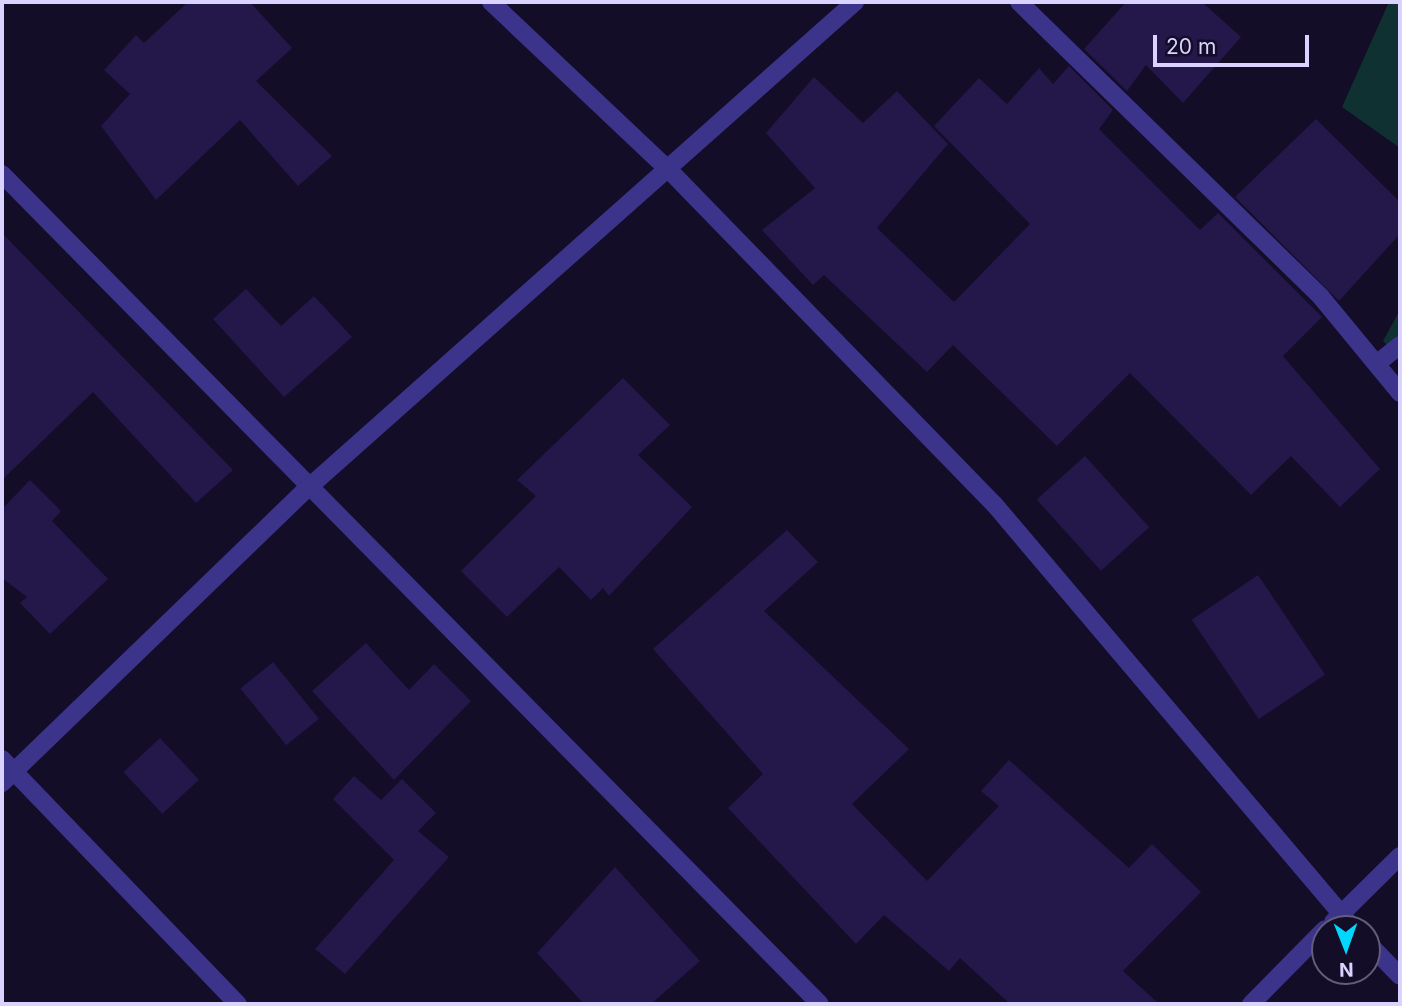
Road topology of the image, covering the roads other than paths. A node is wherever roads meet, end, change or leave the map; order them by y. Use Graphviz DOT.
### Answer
graph roads {
  1 [pos="491,2"];
  2 [pos="855,2"];
  3 [pos="1020,2"];
  4 [pos="671,172"];
  5 [pos="2,174"];
  6 [pos="1400,345"];
  7 [pos="1379,362"];
  8 [pos="1400,393"];
  9 [pos="308,488"];
  10 [pos="6,771"];
  11 [pos="1400,856"];
  12 [pos="1340,914"];
  13 [pos="1311,943"];
  14 [pos="1381,956"];
  15 [pos="1400,976"];
  16 [pos="238,1004"];
  17 [pos="820,1004"];
  18 [pos="1251,1004"];
  1 -- 4 [label="street"];
  2 -- 4 [label="street"];
  3 -- 7 [label="street"];
  4 -- 9 [label="street"];
  4 -- 12 [label="street"];
  5 -- 9 [label="street"];
  6 -- 7 [label="street"];
  7 -- 8 [label="street"];
  9 -- 10 [label="street"];
  9 -- 17 [label="street"];
  10 -- 16 [label="street"];
  11 -- 12 [label="street"];
  13 -- 18 [label="street"];
  14 -- 15 [label="street"];
}
